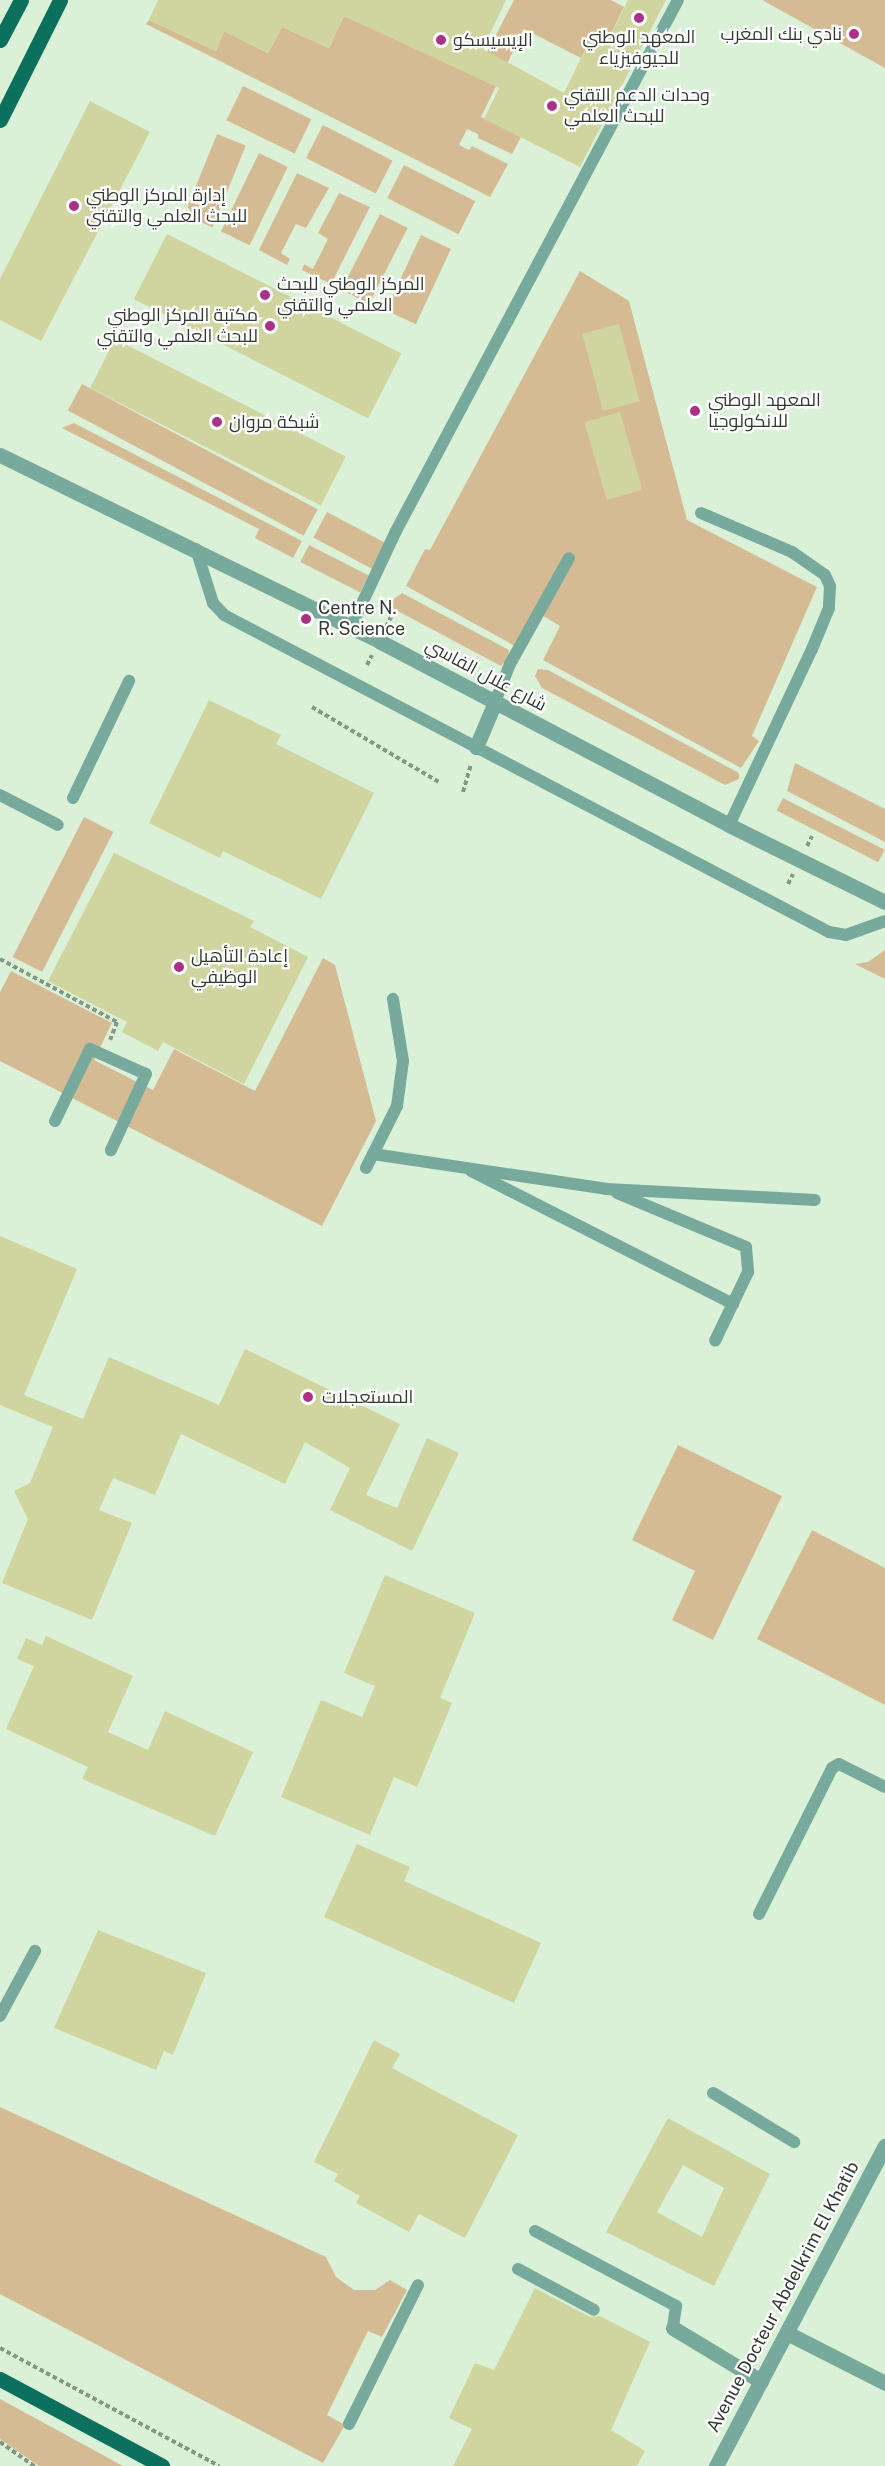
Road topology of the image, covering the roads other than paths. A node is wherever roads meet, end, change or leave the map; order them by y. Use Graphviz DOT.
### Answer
graph roads {
  1 [pos="21,0"];
  2 [pos="60,0"];
  3 [pos="678,0"];
  4 [pos="0,40"];
  5 [pos="0,120"];
  6 [pos="1,454"];
  7 [pos="701,513"];
  8 [pos="196,549"];
  9 [pos="569,558"];
  10 [pos="351,627"];
  11 [pos="129,681"];
  12 [pos="495,702"];
  13 [pos="476,747"];
  14 [pos="0,795"];
  15 [pos="73,798"];
  16 [pos="58,825"];
  17 [pos="729,825"];
  18 [pos="885,902"];
  19 [pos="885,921"];
  20 [pos="393,999"];
  21 [pos="55,1120"];
  22 [pos="111,1150"];
  23 [pos="373,1154"];
  24 [pos="462,1166"];
  25 [pos="366,1168"];
  26 [pos="607,1189"];
  27 [pos="815,1200"];
  28 [pos="733,1304"];
  29 [pos="715,1341"];
  30 [pos="885,1786"];
  31 [pos="759,1914"];
  32 [pos="35,1951"];
  33 [pos="0,2016"];
  34 [pos="713,2093"];
  35 [pos="794,2142"];
  36 [pos="885,2145"];
  37 [pos="535,2231"];
  38 [pos="518,2269"];
  39 [pos="418,2285"];
  40 [pos="594,2310"];
  41 [pos="673,2328"];
  42 [pos="787,2333"];
  43 [pos="0,2379"];
  44 [pos="761,2381"];
  45 [pos="885,2383"];
  46 [pos="348,2424"];
  47 [pos="162,2466"];
  48 [pos="716,2466"];
  1 -- 4 [label="main road"];
  2 -- 5 [label="main road"];
  3 -- 10 [label="lane"];
  6 -- 8 [label="street, شارع علال الفاسي"];
  7 -- 17 [label="lane"];
  8 -- 10 [label="street, شارع علال الفاسي"];
  8 -- 13 [label="lane"];
  9 -- 12 [label="lane"];
  10 -- 12 [label="street, شارع علال الفاسي"];
  11 -- 15 [label="lane"];
  12 -- 13 [label="street"];
  12 -- 17 [label="street, شارع علال الفاسي"];
  13 -- 19 [label="lane"];
  14 -- 16 [label="lane"];
  17 -- 18 [label="street, شارع علال الفاسي"];
  20 -- 23 [label="lane"];
  21 -- 22 [label="lane"];
  23 -- 24 [label="lane"];
  23 -- 25 [label="lane"];
  24 -- 26 [label="lane"];
  24 -- 28 [label="lane"];
  26 -- 27 [label="lane"];
  26 -- 28 [label="lane"];
  28 -- 29 [label="lane"];
  30 -- 31 [label="lane"];
  32 -- 33 [label="lane"];
  34 -- 35 [label="lane"];
  36 -- 42 [label="street, Avenue Docteur Abdelkrim El Khatib"];
  37 -- 41 [label="lane"];
  38 -- 40 [label="lane"];
  39 -- 46 [label="lane"];
  41 -- 44 [label="street"];
  42 -- 44 [label="street, Avenue Docteur Abdelkrim El Khatib"];
  42 -- 45 [label="street"];
  43 -- 47 [label="main road"];
  44 -- 48 [label="street, Avenue Docteur Abdelkrim El Khatib"];
}
